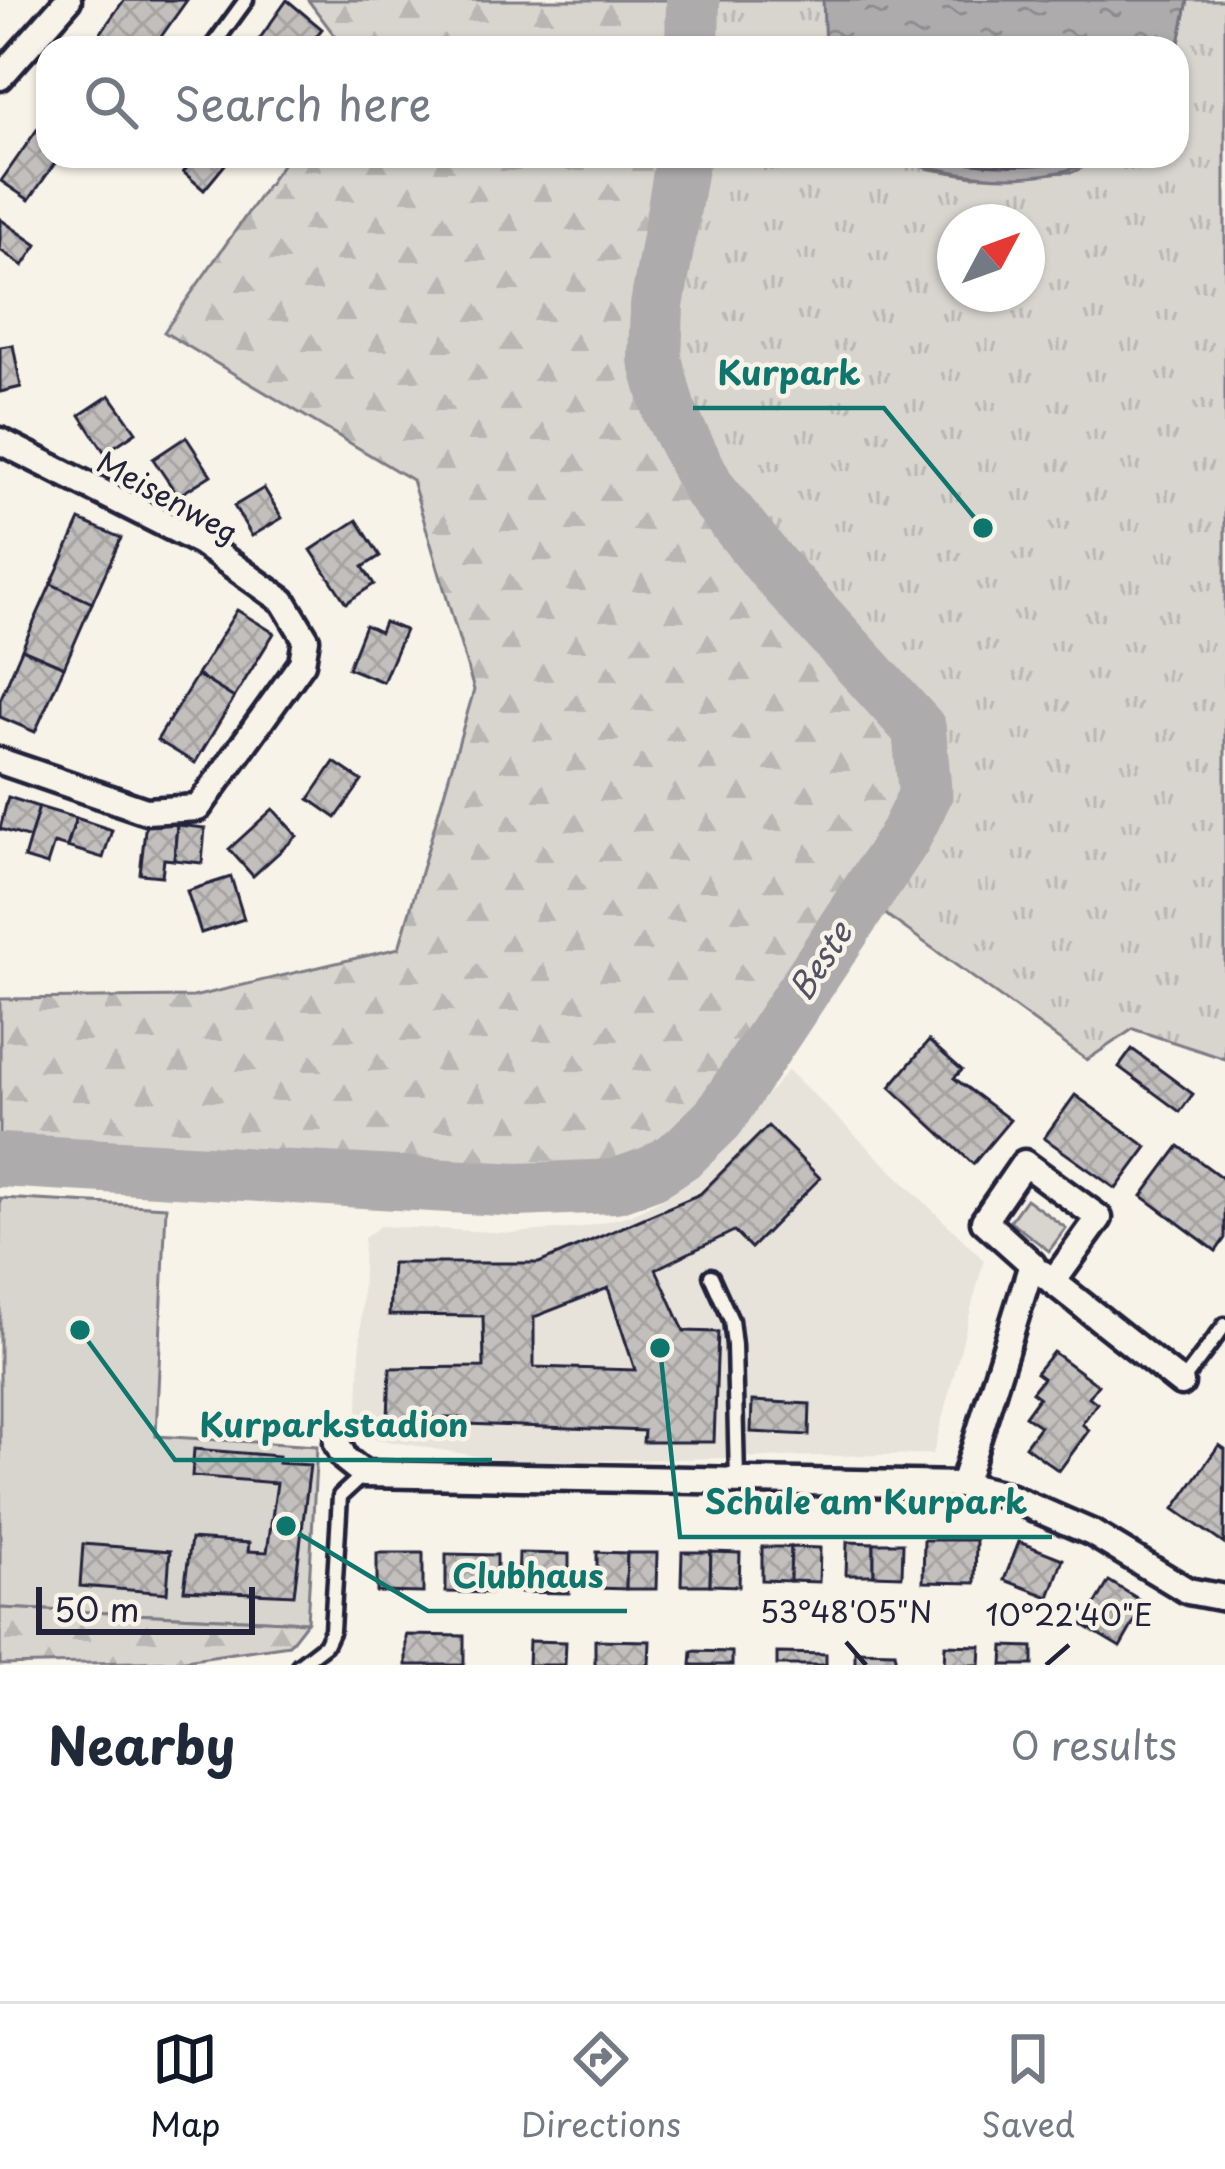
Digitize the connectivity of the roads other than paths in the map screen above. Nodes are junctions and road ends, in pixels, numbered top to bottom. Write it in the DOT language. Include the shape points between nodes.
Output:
graph roads {
  1 [pos="68,0"];
  2 [pos="246,0"];
  3 [pos="36,36"];
  4 [pos="36,36"];
  5 [pos="220,36"];
  6 [pos="0,77"];
  7 [pos="0,441"];
  8 [pos="0,761"];
  9 [pos="1032,1264"];
  10 [pos="711,1276"];
  11 [pos="1053,1282"];
  12 [pos="1225,1325"];
  13 [pos="1181,1383"];
  14 [pos="337,1443"];
  15 [pos="364,1474"];
  16 [pos="737,1480"];
  17 [pos="963,1485"];
  18 [pos="1225,1598"];
  19 [pos="299,1665"];
  1 -- 3 [label="street"];
  2 -- 5 [label="lane"];
  4 -- 6 [label="street"];
  7 -- 8 [label="street, Meisenweg" via="200,542 283,601 306,639 302,663 198,808 146,812"];
  9 -- 11 [label="street"];
  9 -- 11 [label="street" via="984,1221 1024,1163 1100,1218"];
  9 -- 17 [label="street"];
  10 -- 16 [label="lane" via="731,1320"];
  11 -- 13 [label="street"];
  12 -- 13 [label="lane"];
  14 -- 15 [label="street"];
  15 -- 16 [label="street"];
  15 -- 19 [label="lane" via="340,1496 332,1630"];
  16 -- 17 [label="street"];
  17 -- 18 [label="street" via="1092,1533 1188,1592"];
}
